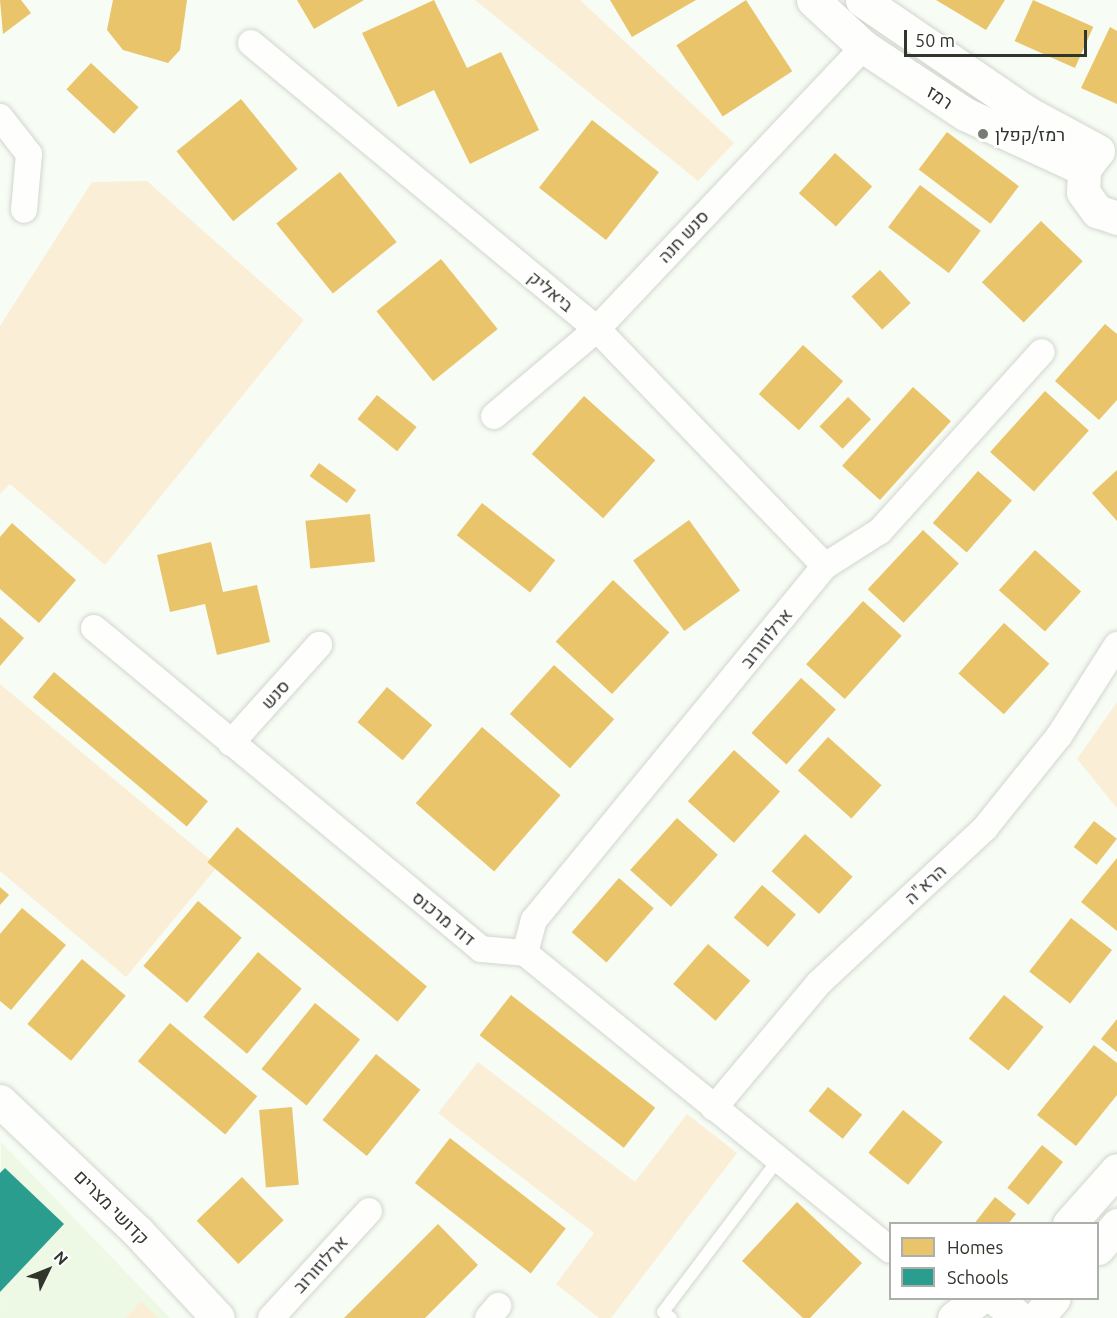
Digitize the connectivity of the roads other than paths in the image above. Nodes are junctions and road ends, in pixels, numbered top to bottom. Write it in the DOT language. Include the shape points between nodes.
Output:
graph roads {
  1 [pos="813,0"];
  2 [pos="862,0"];
  3 [pos="251,43"];
  4 [pos="864,47"];
  5 [pos="0,117"];
  6 [pos="1100,155"];
  7 [pos="24,210"];
  8 [pos="1117,218"];
  9 [pos="597,329"];
  10 [pos="1042,352"];
  11 [pos="494,416"];
  12 [pos="825,566"];
  13 [pos="94,628"];
  14 [pos="319,645"];
  15 [pos="1117,645"];
  16 [pos="231,743"];
  17 [pos="525,953"];
  18 [pos="0,1101"];
  19 [pos="714,1108"];
  20 [pos="778,1160"];
  21 [pos="1117,1170"];
  22 [pos="369,1211"];
  23 [pos="1071,1222"];
  24 [pos="1117,1225"];
  25 [pos="1099,1247"];
  26 [pos="889,1248"];
  27 [pos="996,1300"];
  28 [pos="1053,1300"];
  29 [pos="218,1318"];
  30 [pos="271,1318"];
  31 [pos="671,1318"];
  32 [pos="1019,1318"];
  33 [pos="1037,1318"];
  1 -- 4 [label="street, רמז"];
  2 -- 6 [label="street, רמז" via="1026,112"];
  3 -- 9 [label="street, ביאליק"];
  4 -- 6 [label="street, רמז" via="965,114"];
  4 -- 9 [label="street, סנש חנה"];
  5 -- 7 [label="street" via="29,154"];
  6 -- 8 [label="street" via="1089,203"];
  9 -- 11 [label="street, סנש חנה"];
  9 -- 12 [label="street, ביאליק"];
  10 -- 12 [label="street, ארלוזורוב" via="880,531"];
  12 -- 17 [label="street, ארלוזורוב" via="534,920"];
  13 -- 16 [label="street, דוד מרכוס"];
  14 -- 16 [label="street, סנש"];
  15 -- 19 [label="street, הרא\"ה" via="1059,736 985,828 819,983"];
  16 -- 17 [label="street, דוד מרכוס" via="481,949"];
  17 -- 19 [label="street"];
  18 -- 29 [label="street, קדושי מצרים" via="138,1232"];
  19 -- 20 [label="street"];
  20 -- 26 [label="street"];
  20 -- 31 [label="lane" via="663,1312"];
  21 -- 23 [label="street"];
  22 -- 30 [label="street, ארלוזורוב"];
  24 -- 25 [label="street"];
  27 -- 32 [label="street"];
  28 -- 33 [label="street"];
}
